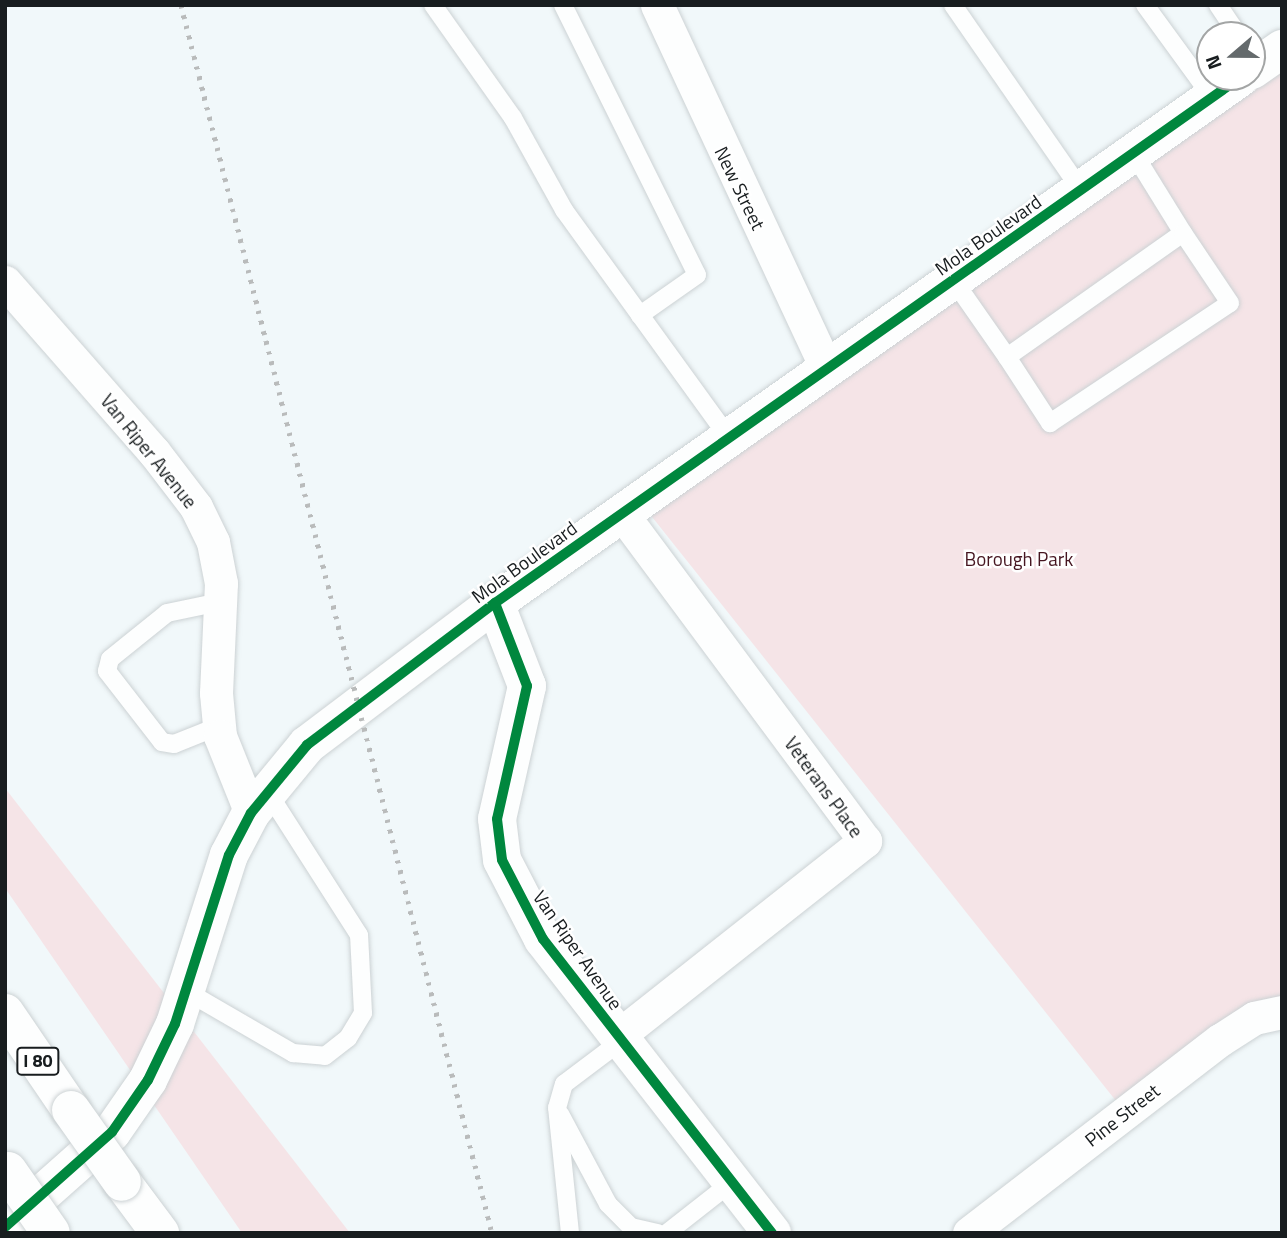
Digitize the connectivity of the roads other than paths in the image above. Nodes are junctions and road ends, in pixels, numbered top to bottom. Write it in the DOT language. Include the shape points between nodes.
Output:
graph roads {
  1 [pos="433,5"];
  2 [pos="563,5"];
  3 [pos="657,5"];
  4 [pos="953,5"];
  5 [pos="1145,5"];
  6 [pos="1218,5"];
  7 [pos="1226,21"];
  8 [pos="1196,34"];
  9 [pos="1214,91"];
  10 [pos="1134,154"];
  11 [pos="1081,190"];
  12 [pos="1183,233"];
  13 [pos="954,281"];
  14 [pos="5,282"];
  15 [pos="640,315"];
  16 [pos="1007,357"];
  17 [pos="827,369"];
  18 [pos="729,438"];
  19 [pos="622,514"];
  20 [pos="220,602"];
  21 [pos="495,603"];
  22 [pos="219,726"];
  23 [pos="259,802"];
  24 [pos="186,991"];
  25 [pos="1282,1012"];
  26 [pos="5,1013"];
  27 [pos="619,1039"];
  28 [pos="557,1108"];
  29 [pos="7,1169"];
  30 [pos="732,1182"];
  31 [pos="5,1227"];
  32 [pos="51,1233"];
  33 [pos="160,1233"];
  34 [pos="570,1233"];
  35 [pos="658,1233"];
  36 [pos="667,1233"];
  37 [pos="772,1233"];
  38 [pos="969,1233"];
  1 -- 15 [label="lane"];
  2 -- 15 [label="lane" via="697,275"];
  3 -- 17 [label="street, New Street"];
  4 -- 11 [label="lane"];
  5 -- 8 [label="lane"];
  6 -- 7 [label="lane"];
  9 -- 10 [label="main road, Mola Boulevard"];
  10 -- 11 [label="main road, Mola Boulevard"];
  10 -- 12 [label="lane"];
  11 -- 13 [label="main road, Mola Boulevard"];
  12 -- 16 [label="lane"];
  12 -- 16 [label="lane" via="1230,303 1050,423"];
  13 -- 16 [label="lane"];
  13 -- 17 [label="main road, Mola Boulevard"];
  14 -- 20 [label="street, Van Riper Avenue" via="196,507 213,542"];
  15 -- 18 [label="lane"];
  17 -- 18 [label="main road, Mola Boulevard"];
  18 -- 19 [label="main road, Mola Boulevard"];
  19 -- 21 [label="main road, Mola Boulevard"];
  19 -- 27 [label="street, Veterans Place" via="865,841"];
  20 -- 22 [label="street, Van Riper Avenue"];
  20 -- 22 [label="lane" via="167,613 110,659 107,671 162,742 174,744"];
  21 -- 23 [label="main road, Mola Boulevard" via="307,745"];
  21 -- 27 [label="main road, Van Riper Avenue" via="527,686 498,819 502,860 543,939"];
  22 -- 23 [label="street, Van Riper Avenue"];
  23 -- 24 [label="main road, Mola Boulevard" via="211,903"];
  23 -- 24 [label="lane" via="359,935 363,1013 348,1038 325,1056 293,1053"];
  24 -- 31 [label="main road, Mola Boulevard" via="148,1080 112,1132"];
  25 -- 38 [label="street, Pine Street" via="1254,1018 1220,1040"];
  26 -- 33 [label="main road, I 80, bridge"];
  27 -- 28 [label="lane" via="564,1084"];
  27 -- 30 [label="main road, Van Riper Avenue"];
  28 -- 34 [label="lane"];
  28 -- 35 [label="lane" via="608,1203 631,1227"];
  29 -- 32 [label="main road, bridge"];
  30 -- 36 [label="lane"];
  30 -- 37 [label="main road, Van Riper Avenue"];
}
